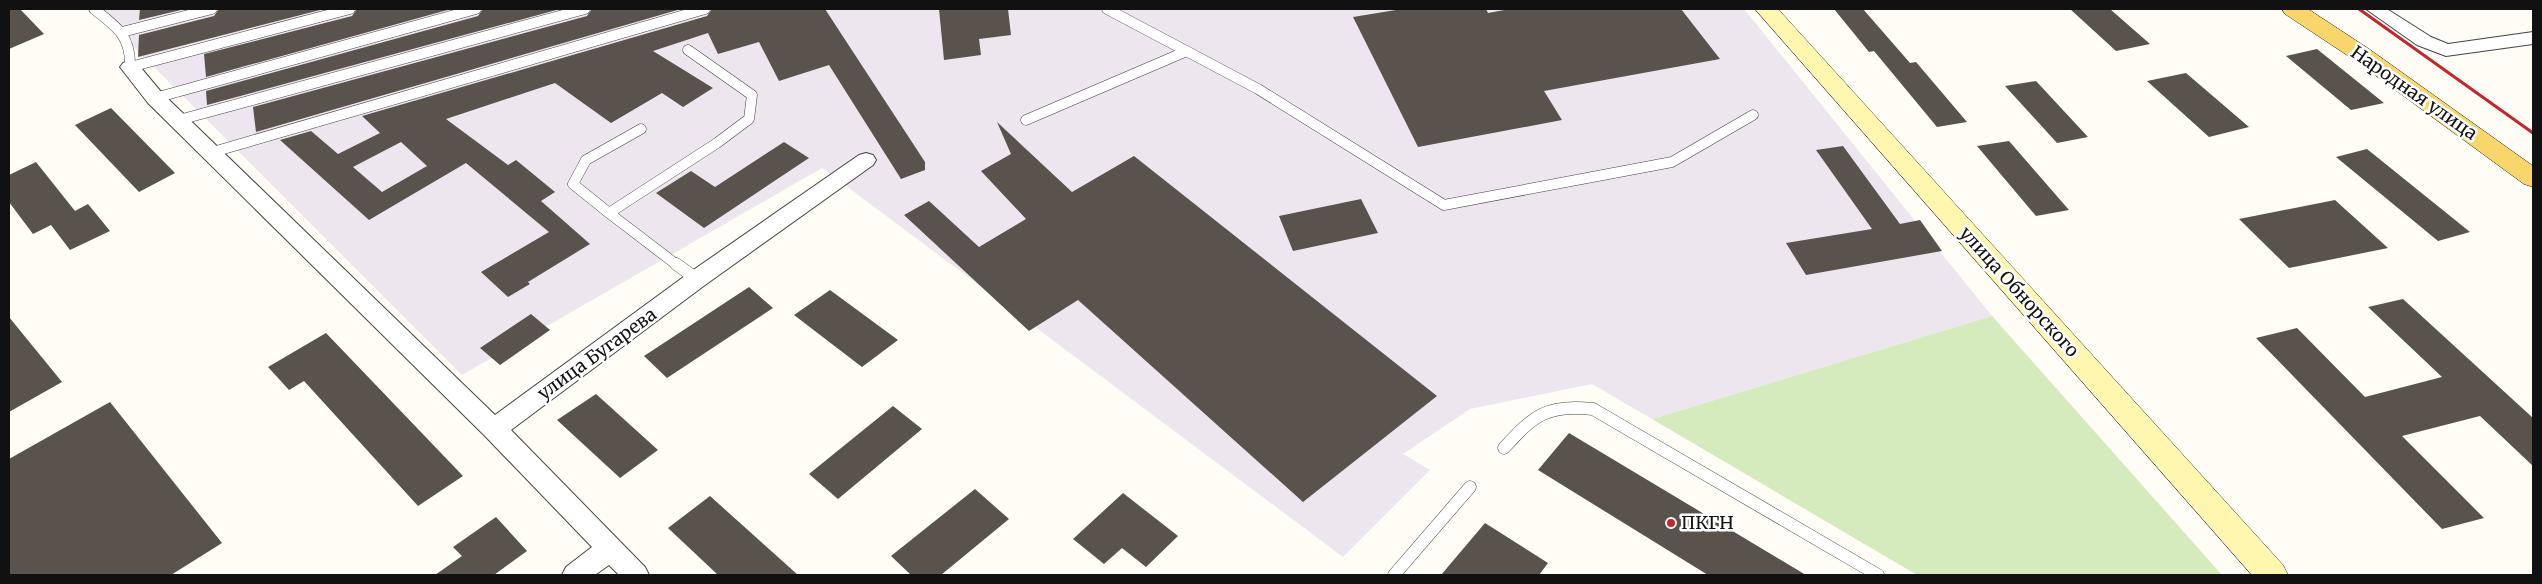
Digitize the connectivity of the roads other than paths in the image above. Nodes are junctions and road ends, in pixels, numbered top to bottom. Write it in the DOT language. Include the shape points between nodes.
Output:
graph roads {
  1 [pos="94,9"];
  2 [pos="212,9"];
  3 [pos="350,9"];
  4 [pos="476,9"];
  5 [pos="585,9"];
  6 [pos="705,9"];
  7 [pos="1107,9"];
  8 [pos="1766,9"];
  9 [pos="2293,9"];
  10 [pos="2375,9"];
  11 [pos="122,32"];
  12 [pos="2533,38"];
  13 [pos="688,50"];
  14 [pos="1186,51"];
  15 [pos="130,67"];
  16 [pos="155,98"];
  17 [pos="1753,114"];
  18 [pos="179,120"];
  19 [pos="1026,120"];
  20 [pos="641,129"];
  21 [pos="213,152"];
  22 [pos="866,160"];
  23 [pos="2533,178"];
  24 [pos="609,213"];
  25 [pos="697,279"];
  26 [pos="494,429"];
  27 [pos="1504,448"];
  28 [pos="1470,487"];
  29 [pos="610,548"];
  30 [pos="575,575"];
  31 [pos="636,575"];
  32 [pos="1394,575"];
  33 [pos="1878,575"];
  34 [pos="2272,575"];
  1 -- 11 [label="lane"];
  2 -- 11 [label="lane"];
  3 -- 15 [label="lane"];
  4 -- 16 [label="lane"];
  5 -- 18 [label="lane"];
  6 -- 21 [label="lane"];
  7 -- 14 [label="lane"];
  8 -- 34 [label="main road, улица Обнорского"];
  9 -- 23 [label="main road, Народная улица"];
  10 -- 12 [label="street" via="2424,42 2446,50"];
  11 -- 15 [label="lane" via="132,54"];
  13 -- 24 [label="lane" via="752,95 749,119"];
  14 -- 17 [label="lane" via="1258,89 1444,205 1672,162"];
  14 -- 19 [label="lane"];
  15 -- 16 [label="street"];
  16 -- 18 [label="street"];
  18 -- 21 [label="street"];
  20 -- 24 [label="lane" via="586,160 573,184"];
  21 -- 26 [label="street"];
  22 -- 25 [label="street, улица Бугарева"];
  24 -- 25 [label="lane"];
  25 -- 26 [label="street, улица Бугарева"];
  26 -- 29 [label="street"];
  27 -- 33 [label="lane" via="1530,418 1552,408 1573,406 1593,409"];
  28 -- 32 [label="lane"];
  29 -- 30 [label="street"];
  29 -- 31 [label="street"];
}
